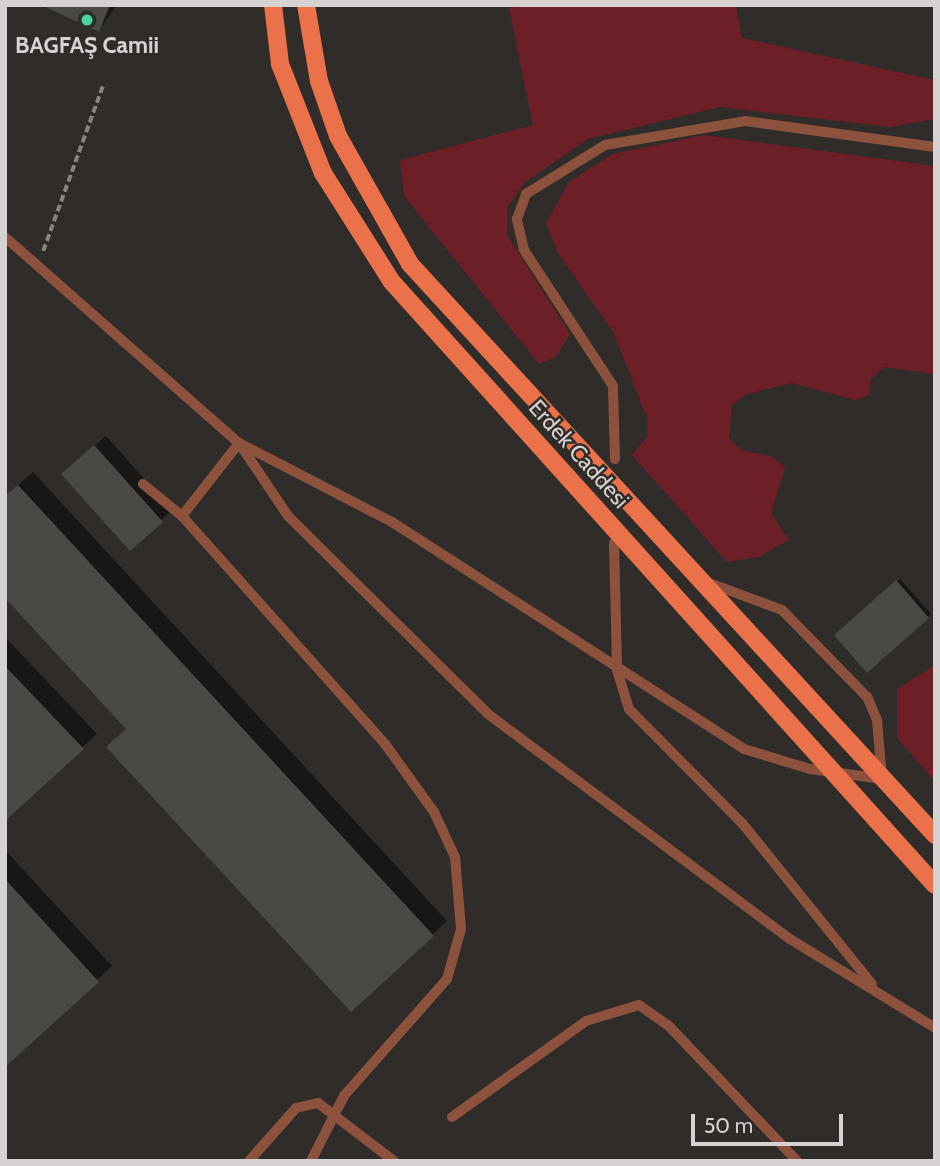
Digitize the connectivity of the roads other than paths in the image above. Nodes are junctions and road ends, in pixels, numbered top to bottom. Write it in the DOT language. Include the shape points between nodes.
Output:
graph roads {
  1 [pos="273,5"];
  2 [pos="306,5"];
  3 [pos="935,147"];
  4 [pos="5,237"];
  5 [pos="239,443"];
  6 [pos="615,459"];
  7 [pos="143,484"];
  8 [pos="182,516"];
  9 [pos="614,543"];
  10 [pos="704,581"];
  11 [pos="617,670"];
  12 [pos="833,772"];
  13 [pos="882,779"];
  14 [pos="935,835"];
  15 [pos="935,885"];
  16 [pos="877,990"];
  17 [pos="935,1028"];
  18 [pos="337,1113"];
  19 [pos="452,1116"];
  20 [pos="249,1161"];
  21 [pos="312,1161"];
  22 [pos="394,1161"];
  23 [pos="797,1161"];
  1 -- 12 [label="main road, Erdek Caddesi" via="280,64 323,173 392,282"];
  2 -- 10 [label="main road, Erdek Caddesi" via="319,80 338,136 410,264"];
  3 -- 6 [label="lane" via="746,121 605,145 526,194 517,219 524,250 613,386"];
  4 -- 5 [label="lane" via="36,269"];
  5 -- 8 [label="lane"];
  5 -- 11 [label="lane" via="392,522"];
  5 -- 16 [label="lane" via="288,516 488,714 790,939"];
  7 -- 8 [label="lane"];
  8 -- 18 [label="lane" via="385,744 433,812 455,857 461,929 447,979 344,1096"];
  9 -- 11 [label="lane"];
  10 -- 13 [label="main road, Erdek Caddesi"];
  10 -- 13 [label="lane" via="782,610 867,697 877,720"];
  11 -- 12 [label="lane" via="744,749"];
  11 -- 16 [label="lane" via="629,709 652,739 742,823"];
  12 -- 13 [label="lane"];
  12 -- 15 [label="main road, Erdek Caddesi"];
  13 -- 14 [label="main road, Erdek Caddesi"];
  16 -- 17 [label="lane"];
  18 -- 20 [label="lane" via="318,1103 296,1108"];
  18 -- 21 [label="lane"];
  18 -- 22 [label="lane"];
  19 -- 23 [label="lane" via="586,1021 639,1005 668,1025"];
}
